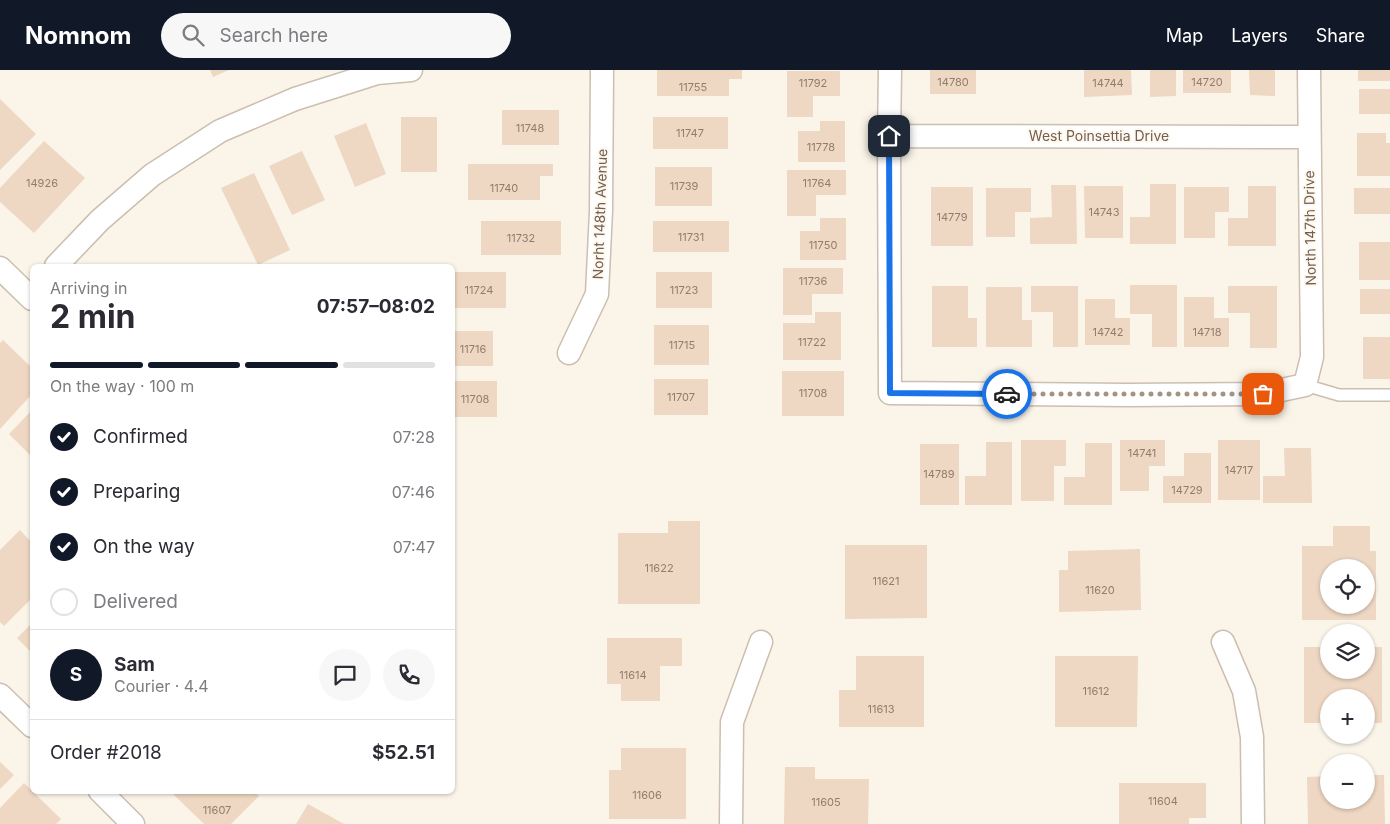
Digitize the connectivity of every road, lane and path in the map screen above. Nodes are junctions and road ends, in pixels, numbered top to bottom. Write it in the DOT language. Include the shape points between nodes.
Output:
graph roads {
  1 [pos="411,70"];
  2 [pos="602,70"];
  3 [pos="890,70"];
  4 [pos="1309,70"];
  5 [pos="889,136"];
  6 [pos="1310,137"];
  7 [pos="58,264"];
  8 [pos="0,268"];
  9 [pos="30,294"];
  10 [pos="569,353"];
  11 [pos="1305,385"];
  12 [pos="1390,395"];
  13 [pos="761,642"];
  14 [pos="1223,642"];
  15 [pos="0,695"];
  16 [pos="30,724"];
  17 [pos="103,794"];
  18 [pos="133,824"];
  19 [pos="731,824"];
  20 [pos="1253,824"];
  1 -- 7 [label="street" via="377,73 295,98 220,131 152,175 100,220"];
  2 -- 10 [label="street, Norht 148th Avenue" via="597,294"];
  3 -- 5 [label="street"];
  4 -- 6 [label="street, North 147th Drive"];
  5 -- 6 [label="street, West Poinsettia Drive"];
  5 -- 11 [label="street" via="890,393 1263,394"];
  6 -- 11 [label="street, North 147th Drive" via="1312,357"];
  8 -- 9 [label="street"];
  11 -- 12 [label="lane" via="1339,395"];
  13 -- 19 [label="street" via="732,722"];
  14 -- 20 [label="street" via="1244,691 1251,728"];
  15 -- 16 [label="street"];
  17 -- 18 [label="street"];
}
